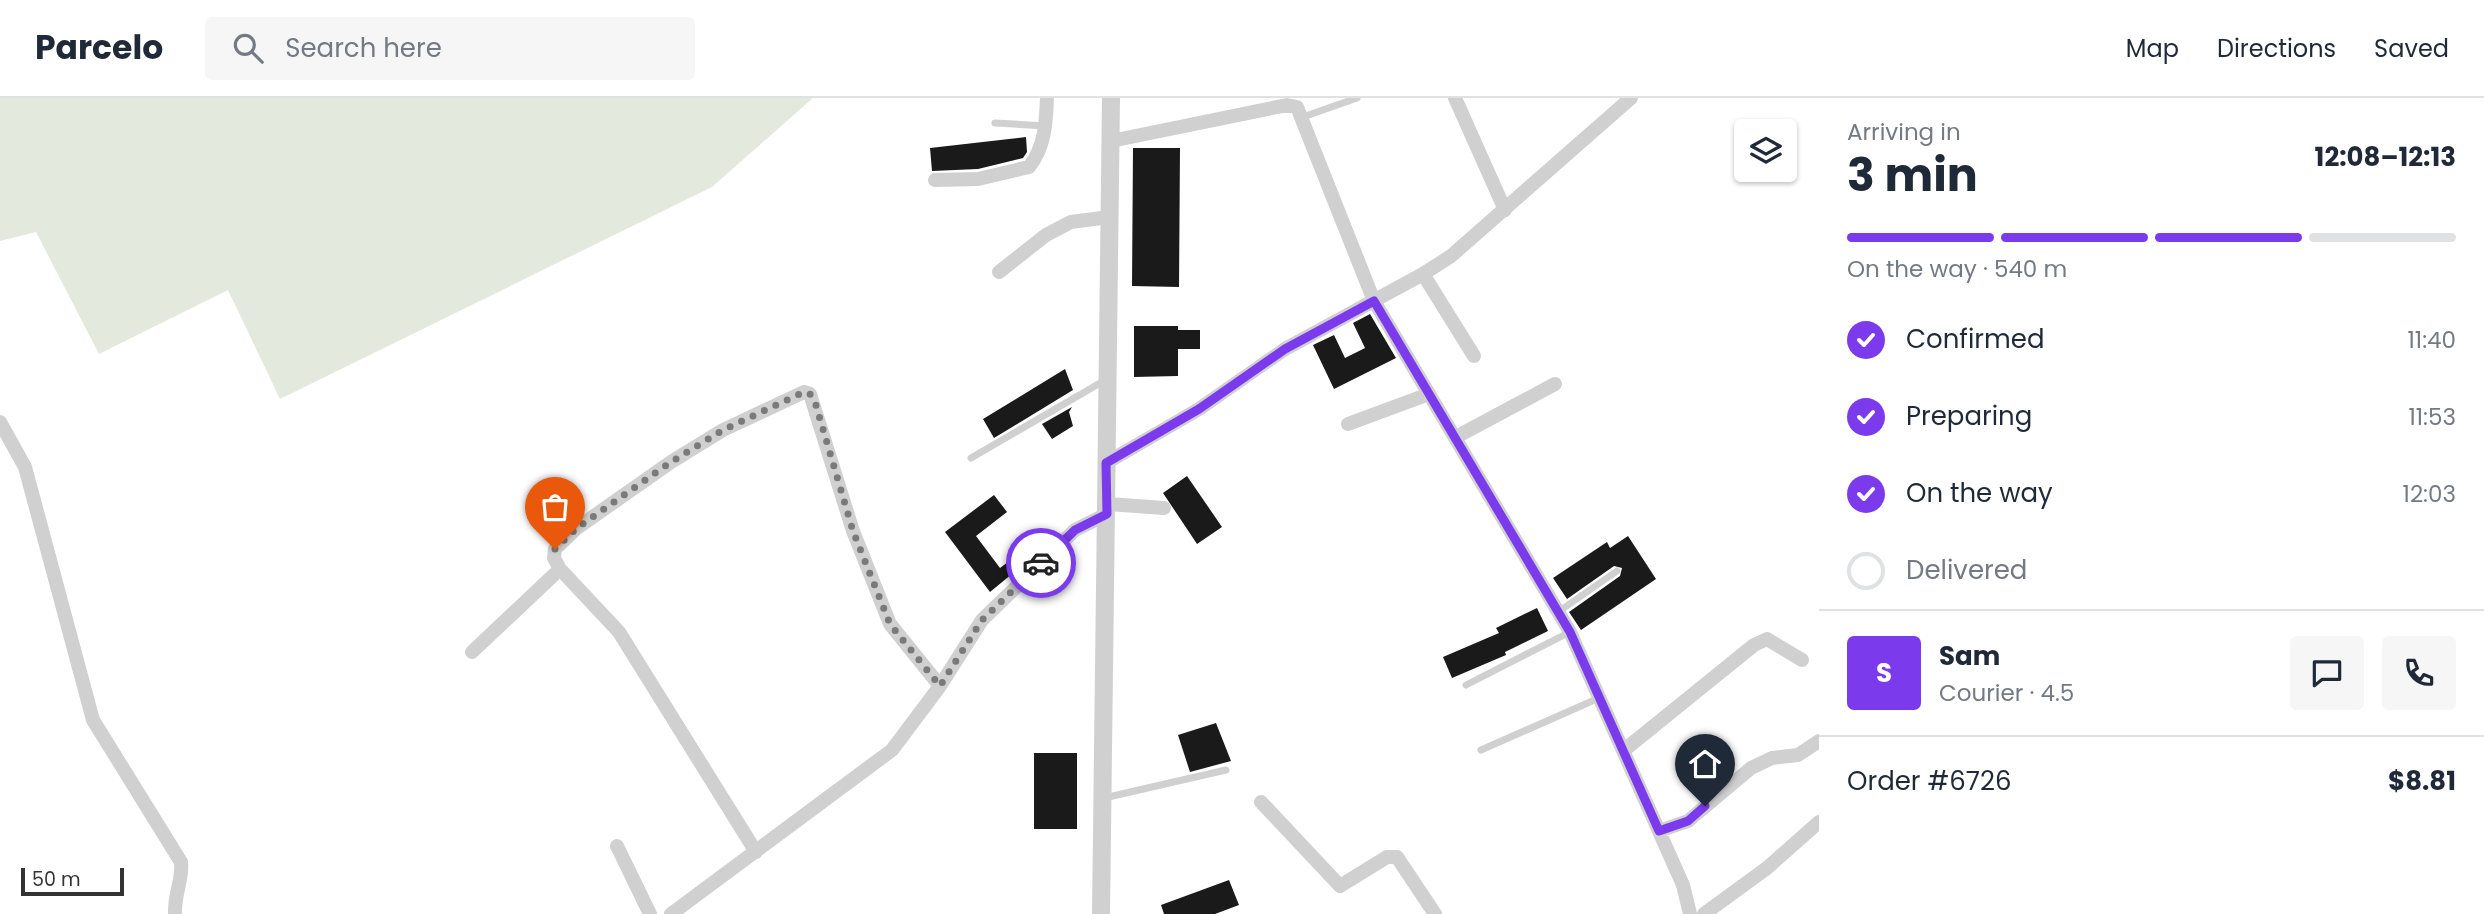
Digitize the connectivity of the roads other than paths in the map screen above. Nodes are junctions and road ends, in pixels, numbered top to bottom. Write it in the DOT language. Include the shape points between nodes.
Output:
graph roads {
  1 [pos="1047,98"];
  2 [pos="1111,98"];
  3 [pos="1357,98"];
  4 [pos="1455,98"];
  5 [pos="1631,98"];
  6 [pos="1303,117"];
  7 [pos="995,122"];
  8 [pos="1046,125"];
  9 [pos="1111,141"];
  10 [pos="935,180"];
  11 [pos="1505,209"];
  12 [pos="1109,217"];
  13 [pos="999,272"];
  14 [pos="1423,274"];
  15 [pos="1374,301"];
  16 [pos="1474,356"];
  17 [pos="1107,379"];
  18 [pos="1555,384"];
  19 [pos="1429,394"];
  20 [pos="0,422"];
  21 [pos="1348,425"];
  22 [pos="1456,437"];
  23 [pos="971,458"];
  24 [pos="1106,463"];
  25 [pos="1164,508"];
  26 [pos="1107,509"];
  27 [pos="560,569"];
  28 [pos="1617,571"];
  29 [pos="1558,612"];
  30 [pos="1570,632"];
  31 [pos="472,652"];
  32 [pos="1802,660"];
  33 [pos="1466,685"];
  34 [pos="940,686"];
  35 [pos="1600,698"];
  36 [pos="1819,741"];
  37 [pos="1481,750"];
  38 [pos="1623,751"];
  39 [pos="1226,770"];
  40 [pos="1102,799"];
  41 [pos="1261,802"];
  42 [pos="1819,822"];
  43 [pos="1659,831"];
  44 [pos="617,846"];
  45 [pos="756,852"];
  46 [pos="175,914"];
  47 [pos="650,914"];
  48 [pos="671,914"];
  49 [pos="1101,914"];
  50 [pos="1435,914"];
  51 [pos="1690,914"];
  52 [pos="1704,914"];
  1 -- 8 [label="street"];
  2 -- 9 [label="street"];
  3 -- 6 [label="lane"];
  4 -- 11 [label="street"];
  5 -- 11 [label="street"];
  6 -- 9 [label="street" via="1297,107 1287,105"];
  6 -- 15 [label="street"];
  7 -- 8 [label="lane"];
  8 -- 10 [label="street" via="1029,167 978,179"];
  9 -- 12 [label="street"];
  11 -- 14 [label="street"];
  12 -- 13 [label="street" via="1072,222 1046,235"];
  12 -- 17 [label="street"];
  14 -- 15 [label="street"];
  14 -- 16 [label="street"];
  15 -- 19 [label="street"];
  15 -- 24 [label="street" via="1285,349 1199,409"];
  17 -- 23 [label="lane"];
  17 -- 24 [label="street"];
  18 -- 22 [label="street"];
  19 -- 21 [label="street"];
  19 -- 22 [label="street"];
  20 -- 46 [label="street" via="25,467 93,720 181,862"];
  22 -- 29 [label="street"];
  24 -- 26 [label="street"];
  25 -- 26 [label="street"];
  26 -- 34 [label="street" via="1075,530 982,620"];
  26 -- 40 [label="street"];
  27 -- 31 [label="street"];
  27 -- 34 [label="street" via="555,549 577,528 723,430 804,392 810,394 853,531 890,624"];
  27 -- 45 [label="street" via="619,632"];
  28 -- 29 [label="lane"];
  29 -- 30 [label="street"];
  30 -- 33 [label="lane"];
  30 -- 35 [label="street"];
  32 -- 38 [label="street" via="1767,639 1754,645"];
  34 -- 45 [label="street" via="885,757"];
  35 -- 37 [label="lane"];
  35 -- 38 [label="street"];
  36 -- 43 [label="street" via="1798,755 1772,758 1751,768 1688,821"];
  38 -- 43 [label="street"];
  39 -- 40 [label="lane"];
  40 -- 49 [label="street"];
  41 -- 50 [label="street" via="1340,886 1387,857 1397,857"];
  42 -- 52 [label="street"];
  43 -- 51 [label="street" via="1683,885"];
  44 -- 47 [label="street"];
  45 -- 48 [label="street"];
}
